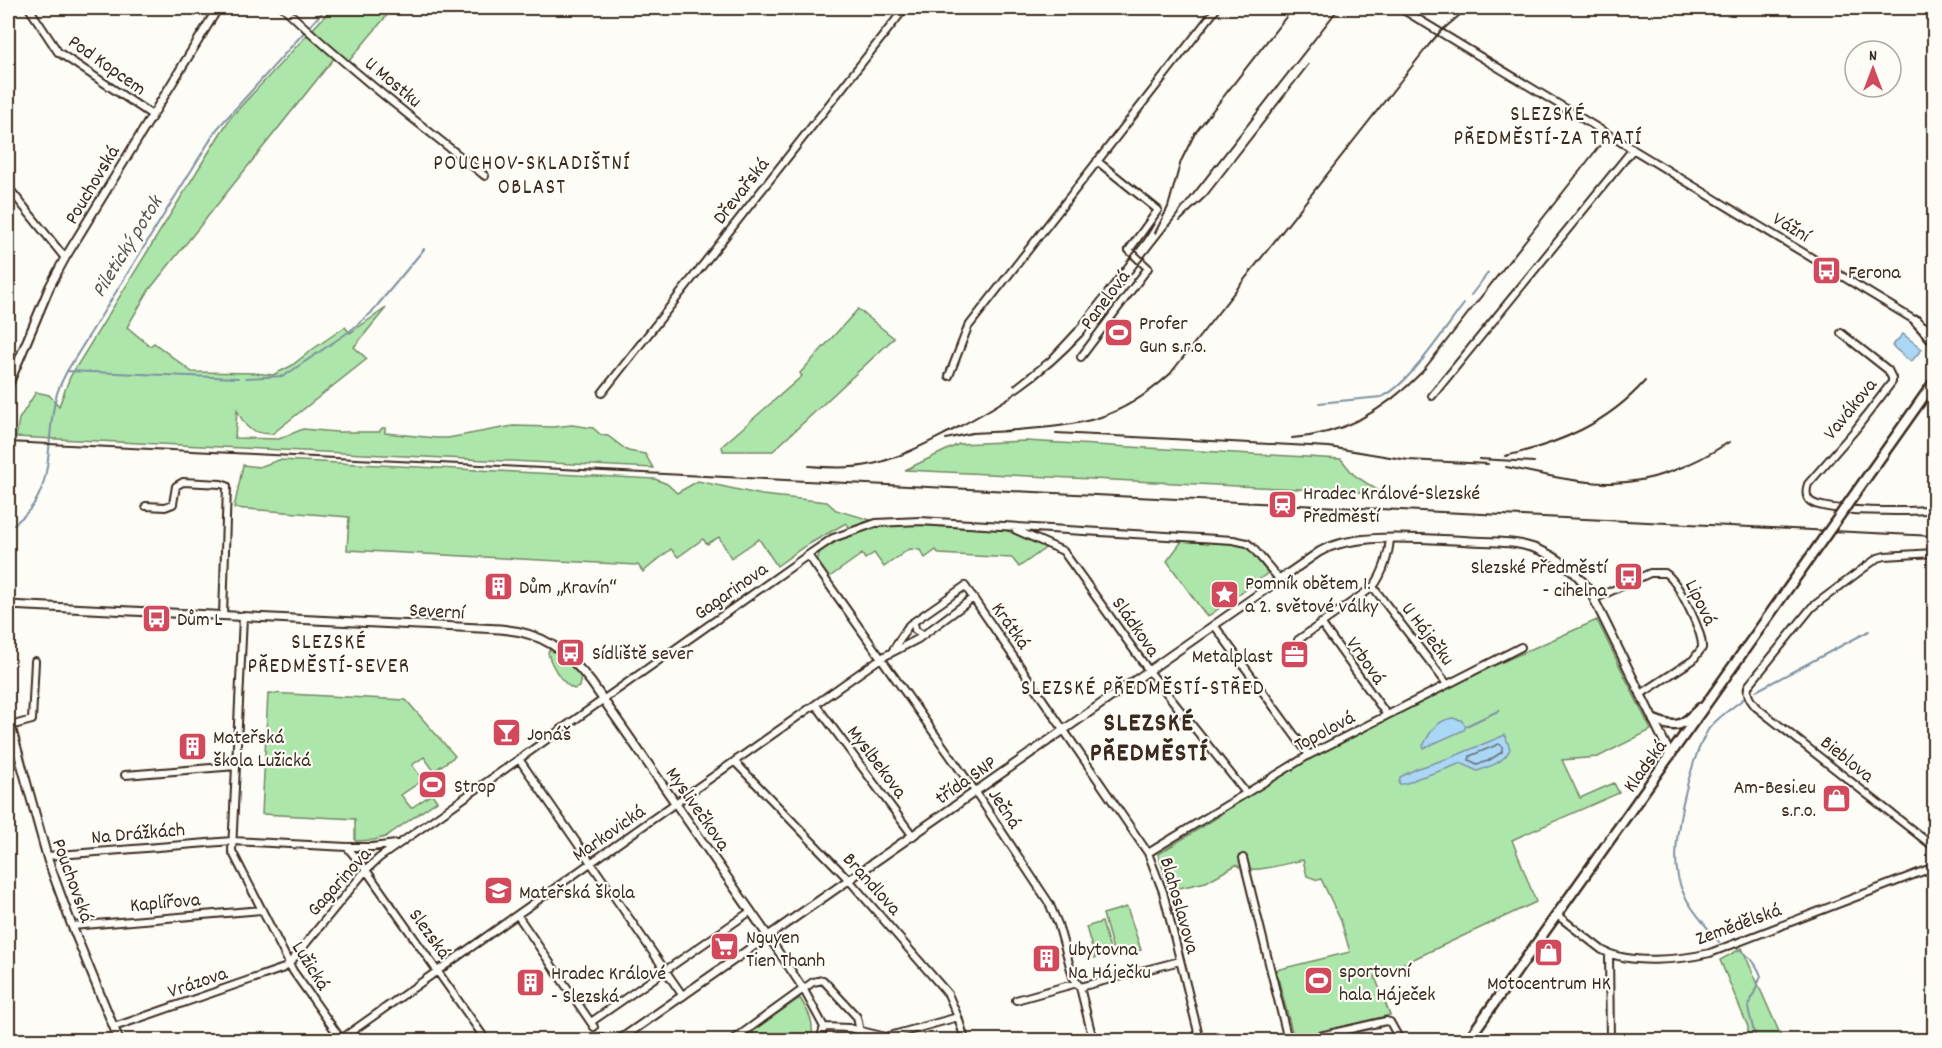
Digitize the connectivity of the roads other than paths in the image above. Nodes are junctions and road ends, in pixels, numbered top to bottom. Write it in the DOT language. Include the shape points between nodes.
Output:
graph roads {
  1 [pos="29,8"];
  2 [pos="218,8"];
  3 [pos="284,8"];
  4 [pos="905,8"];
  5 [pos="1217,8"];
  6 [pos="1400,8"];
  7 [pos="153,115"];
  8 [pos="1633,149"];
  9 [pos="1097,161"];
  10 [pos="485,176"];
  11 [pos="8,187"];
  12 [pos="65,258"];
  13 [pos="1916,321"];
  14 [pos="1935,332"];
  15 [pos="1841,333"];
  16 [pos="1935,341"];
  17 [pos="1081,357"];
  18 [pos="950,376"];
  19 [pos="1935,377"];
  20 [pos="8,386"];
  21 [pos="1932,386"];
  22 [pos="602,393"];
  23 [pos="1432,396"];
  24 [pos="146,506"];
  25 [pos="1935,509"];
  26 [pos="1010,527"];
  27 [pos="1390,538"];
  28 [pos="1935,553"];
  29 [pos="808,555"];
  30 [pos="1280,580"];
  31 [pos="1373,587"];
  32 [pos="974,598"];
  33 [pos="1594,599"];
  34 [pos="8,605"];
  35 [pos="223,616"];
  36 [pos="243,617"];
  37 [pos="914,622"];
  38 [pos="1322,624"];
  39 [pos="1214,625"];
  40 [pos="923,635"];
  41 [pos="1298,640"];
  42 [pos="1521,647"];
  43 [pos="893,651"];
  44 [pos="881,658"];
  45 [pos="35,661"];
  46 [pos="1149,671"];
  47 [pos="1447,684"];
  48 [pos="1716,693"];
  49 [pos="1641,694"];
  50 [pos="603,699"];
  51 [pos="816,705"];
  52 [pos="1387,715"];
  53 [pos="8,716"];
  54 [pos="1654,720"];
  55 [pos="10,726"];
  56 [pos="1064,730"];
  57 [pos="1309,755"];
  58 [pos="1671,756"];
  59 [pos="519,759"];
  60 [pos="735,762"];
  61 [pos="236,766"];
  62 [pos="125,775"];
  63 [pos="975,791"];
  64 [pos="1246,793"];
  65 [pos="675,804"];
  66 [pos="913,836"];
  67 [pos="232,841"];
  68 [pos="399,843"];
  69 [pos="347,847"];
  70 [pos="1935,847"];
  71 [pos="1149,853"];
  72 [pos="47,856"];
  73 [pos="1243,858"];
  74 [pos="591,864"];
  75 [pos="1935,867"];
  76 [pos="366,870"];
  77 [pos="849,880"];
  78 [pos="261,910"];
  79 [pos="751,911"];
  80 [pos="1557,915"];
  81 [pos="518,916"];
  82 [pos="72,926"];
  83 [pos="768,936"];
  84 [pos="1609,954"];
  85 [pos="1180,961"];
  86 [pos="289,964"];
  87 [pos="438,971"];
  88 [pos="666,971"];
  89 [pos="1079,985"];
  90 [pos="804,990"];
  91 [pos="683,996"];
  92 [pos="1016,1000"];
  93 [pos="958,1017"];
  94 [pos="114,1027"];
  95 [pos="824,1027"];
  96 [pos="860,1032"];
  97 [pos="341,1039"];
  98 [pos="1091,1040"];
  99 [pos="119,1041"];
  100 [pos="486,1041"];
  101 [pos="619,1041"];
  102 [pos="733,1041"];
  103 [pos="820,1041"];
  104 [pos="965,1041"];
  105 [pos="1200,1041"];
  106 [pos="1288,1041"];
  107 [pos="1302,1041"];
  108 [pos="1400,1041"];
  109 [pos="1468,1041"];
  110 [pos="1610,1041"];
  1 -- 7 [label="street, Pod Kopcem" via="58,52"];
  2 -- 7 [label="street, Pouchovská"];
  3 -- 10 [label="street, U Mostku"];
  4 -- 22 [label="street, Dřevařská"];
  5 -- 9 [label="street"];
  6 -- 8 [label="street, Vážní"];
  7 -- 12 [label="street, Pouchovská"];
  8 -- 13 [label="street, Vážní"];
  8 -- 23 [label="street"];
  9 -- 17 [label="street, Panelová" via="1158,210 1129,250 1148,267"];
  9 -- 18 [label="street" via="968,327"];
  11 -- 12 [label="street"];
  12 -- 20 [label="street, Pouchovská"];
  13 -- 14 [label="street, Vážní"];
  13 -- 16 [label="main road"];
  15 -- 25 [label="street, Vavákova" via="1888,370 1892,382 1808,484 1809,499 1826,507 1896,512"];
  19 -- 21 [label="main road, Kladská"];
  21 -- 48 [label="main road, Kladská, bridge"];
  24 -- 35 [label="street" via="173,504 176,486 183,482 226,486"];
  26 -- 29 [label="street, Gagarinova" via="920,521 876,523 833,538"];
  26 -- 30 [label="street, Gagarinova" via="1247,543"];
  26 -- 46 [label="street, Sládkova" via="1063,551"];
  27 -- 30 [label="street, třída SNP" via="1330,546"];
  27 -- 31 [label="street" via="1379,579"];
  27 -- 33 [label="street" via="1533,547 1565,564"];
  28 -- 70 [label="street, Bieblova" via="1881,557 1868,565 1812,607 1747,690 1756,707"];
  29 -- 44 [label="street, Ječná"];
  29 -- 50 [label="street, Gagarinova"];
  30 -- 39 [label="street, třída SNP"];
  31 -- 38 [label="street"];
  31 -- 47 [label="street, U Háječku"];
  32 -- 37 [label="street, Markovická" via="965,586"];
  32 -- 40 [label="street, Markovická"];
  32 -- 56 [label="street, Krátká"];
  33 -- 49 [label="street"];
  33 -- 49 [label="street, Lipová" via="1650,573 1665,573 1675,583 1700,634 1702,648 1693,660"];
  34 -- 35 [label="street, Severní"];
  35 -- 36 [label="street, Severní"];
  36 -- 50 [label="street, Severní" via="520,632 546,640 564,652"];
  36 -- 61 [label="street"];
  37 -- 40 [label="street" via="915,630"];
  37 -- 43 [label="street, Markovická"];
  38 -- 41 [label="street"];
  38 -- 52 [label="street, Vrbová"];
  39 -- 46 [label="street, třída SNP"];
  39 -- 57 [label="street"];
  40 -- 43 [label="street, Markovická"];
  42 -- 47 [label="street, Topolová"];
  43 -- 44 [label="street, Markovická"];
  44 -- 51 [label="street, Markovická"];
  44 -- 63 [label="street, Ječná"];
  45 -- 55 [label="street" via="32,720"];
  46 -- 56 [label="street, třída SNP"];
  46 -- 64 [label="street, Sládkova"];
  47 -- 52 [label="street, Topolová"];
  48 -- 54 [label="main road" via="1683,724 1670,726"];
  48 -- 58 [label="main road, Kladská"];
  49 -- 54 [label="street"];
  50 -- 59 [label="street, Gagarinova"];
  50 -- 65 [label="street, Myslivečkova"];
  51 -- 60 [label="street, Markovická"];
  51 -- 66 [label="street, Myslbekova"];
  52 -- 57 [label="street, Topolová"];
  53 -- 55 [label="street, Pouchovská"];
  54 -- 58 [label="street"];
  55 -- 72 [label="street, Pouchovská"];
  56 -- 63 [label="street, třída SNP"];
  56 -- 71 [label="street, Blahoslavova"];
  57 -- 64 [label="street, Topolová"];
  58 -- 80 [label="main road, Kladská"];
  59 -- 68 [label="street, Gagarinova"];
  59 -- 74 [label="street"];
  60 -- 65 [label="street, Markovická"];
  60 -- 77 [label="street, Brandlova"];
  61 -- 62 [label="street"];
  61 -- 67 [label="street"];
  63 -- 66 [label="street, třída SNP"];
  63 -- 89 [label="street, Ječná" via="1052,909"];
  64 -- 71 [label="street, Topolová"];
  65 -- 74 [label="street, Markovická"];
  65 -- 79 [label="street, Myslivečkova"];
  66 -- 77 [label="street, třída SNP"];
  67 -- 69 [label="street"];
  67 -- 72 [label="street, Na Drážkách"];
  67 -- 78 [label="street, Lužická" via="232,851"];
  68 -- 69 [label="street"];
  68 -- 76 [label="street, Gagarinova"];
  69 -- 76 [label="street, Slezská"];
  71 -- 85 [label="street, Blahoslavova"];
  72 -- 82 [label="street, Pouchovská"];
  73 -- 106 [label="street"];
  74 -- 81 [label="street, Markovická"];
  74 -- 88 [label="street"];
  75 -- 84 [label="street, Zemědělská" via="1710,953 1666,960"];
  76 -- 86 [label="street, Gagarinova"];
  76 -- 87 [label="street, Slezská"];
  77 -- 83 [label="street, třída SNP"];
  77 -- 93 [label="street, Brandlova" via="948,994"];
  78 -- 82 [label="street, Kaplířova"];
  78 -- 86 [label="street, Lužická"];
  79 -- 83 [label="street, Myslivečkova"];
  79 -- 88 [label="street"];
  80 -- 84 [label="street, Zemědělská"];
  80 -- 109 [label="main road, Kladská"];
  81 -- 87 [label="street, Markovická"];
  81 -- 88 [label="street" via="593,1025"];
  82 -- 94 [label="street, Pouchovská"];
  83 -- 90 [label="street"];
  83 -- 91 [label="street, třída SNP"];
  84 -- 110 [label="street"];
  85 -- 89 [label="street"];
  85 -- 105 [label="street, Blahoslavova"];
  86 -- 94 [label="street, Vrázova"];
  86 -- 97 [label="street, Lužická"];
  87 -- 97 [label="street, Markovická"];
  87 -- 100 [label="street, Slezská"];
  88 -- 91 [label="street"];
  89 -- 92 [label="street"];
  89 -- 98 [label="street, Ječná"];
  90 -- 95 [label="street"];
  90 -- 96 [label="street" via="823,980 857,1017"];
  90 -- 102 [label="street"];
  91 -- 101 [label="street, třída SNP"];
  93 -- 96 [label="street" via="886,1037"];
  93 -- 104 [label="street, Brandlova"];
  94 -- 99 [label="street, Pouchovská"];
  95 -- 96 [label="street"];
  95 -- 103 [label="street"];
  107 -- 108 [label="street" via="1386,1021"];
}
